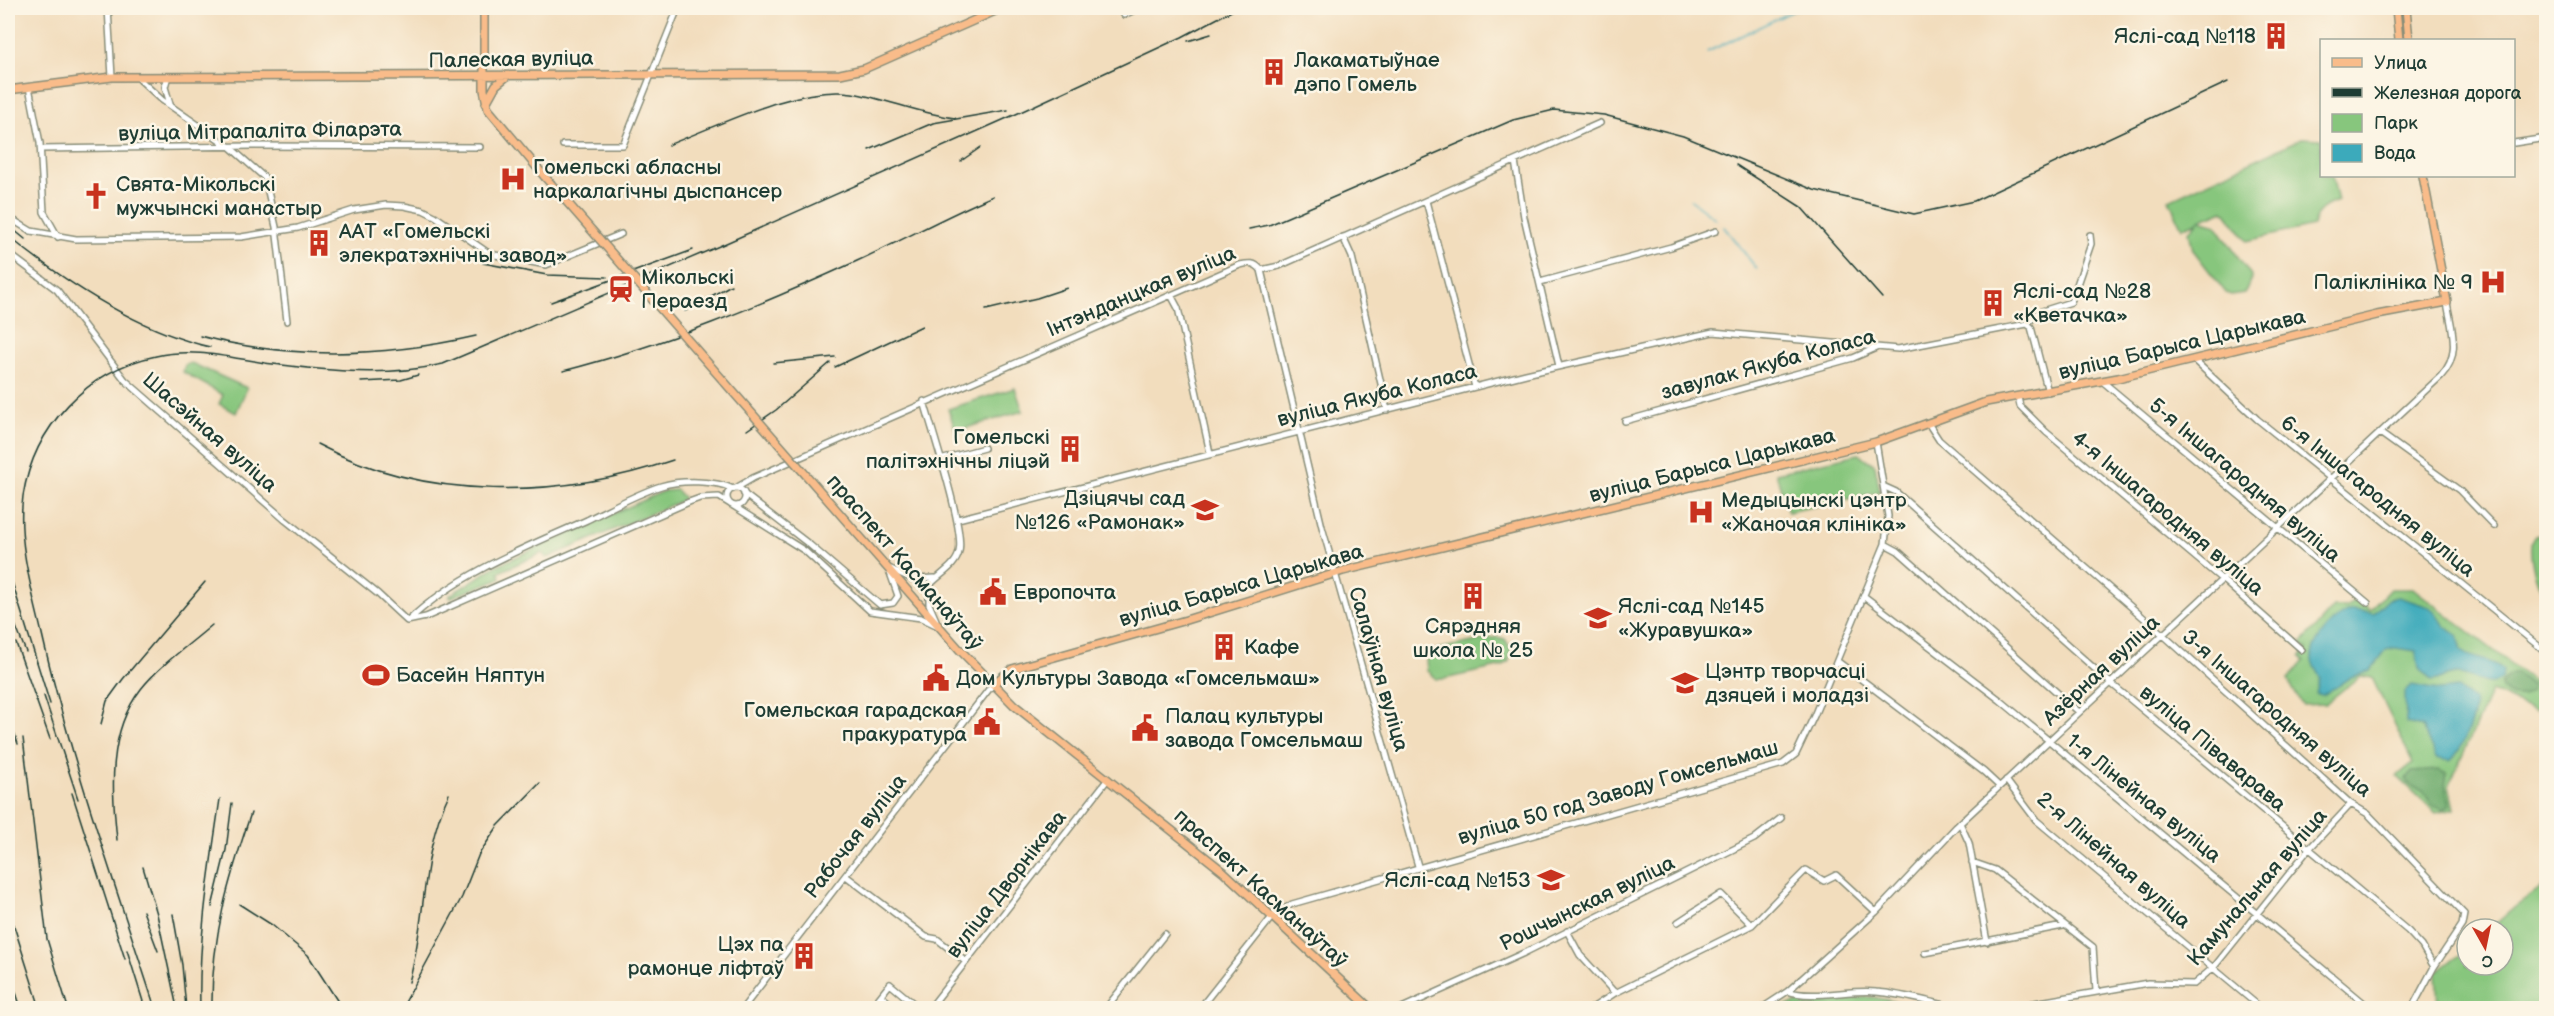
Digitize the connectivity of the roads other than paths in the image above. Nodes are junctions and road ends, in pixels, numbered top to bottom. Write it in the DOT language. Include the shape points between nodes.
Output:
graph roads {
  1 [pos="108,8"];
  2 [pos="484,8"];
  3 [pos="678,8"];
  4 [pos="1002,8"];
  5 [pos="1122,8"];
  6 [pos="1139,8"];
  7 [pos="2396,8"];
  8 [pos="2406,8"];
  9 [pos="2409,38"];
  10 [pos="2399,39"];
  11 [pos="653,74"];
  12 [pos="512,75"];
  13 [pos="168,76"];
  14 [pos="112,77"];
  15 [pos="137,77"];
  16 [pos="484,77"];
  17 [pos="29,87"];
  18 [pos="165,87"];
  19 [pos="8,90"];
  20 [pos="151,90"];
  21 [pos="486,102"];
  22 [pos="171,106"];
  23 [pos="1600,123"];
  24 [pos="2547,138"];
  25 [pos="2515,143"];
  26 [pos="563,145"];
  27 [pos="230,147"];
  28 [pos="480,147"];
  29 [pos="41,149"];
  30 [pos="1515,161"];
  31 [pos="2423,177"];
  32 [pos="1426,201"];
  33 [pos="8,217"];
  34 [pos="1716,231"];
  35 [pos="276,233"];
  36 [pos="621,234"];
  37 [pos="2090,235"];
  38 [pos="58,237"];
  39 [pos="1343,237"];
  40 [pos="8,253"];
  41 [pos="1261,270"];
  42 [pos="1540,282"];
  43 [pos="1171,295"];
  44 [pos="2446,302"];
  45 [pos="287,321"];
  46 [pos="2027,324"];
  47 [pos="1878,348"];
  48 [pos="2194,360"];
  49 [pos="1559,366"];
  50 [pos="2102,381"];
  51 [pos="1475,387"];
  52 [pos="2048,392"];
  53 [pos="2018,397"];
  54 [pos="924,402"];
  55 [pos="1387,410"];
  56 [pos="1625,421"];
  57 [pos="1928,423"];
  58 [pos="1298,433"];
  59 [pos="2380,433"];
  60 [pos="1876,442"];
  61 [pos="984,448"];
  62 [pos="1210,453"];
  63 [pos="940,460"];
  64 [pos="753,478"];
  65 [pos="2330,480"];
  66 [pos="1885,487"];
  67 [pos="735,488"];
  68 [pos="743,493"];
  69 [pos="731,505"];
  70 [pos="958,519"];
  71 [pos="2494,526"];
  72 [pos="2276,529"];
  73 [pos="1885,544"];
  74 [pos="884,564"];
  75 [pos="1335,574"];
  76 [pos="935,578"];
  77 [pos="2221,580"];
  78 [pos="1864,596"];
  79 [pos="2368,603"];
  80 [pos="407,621"];
  81 [pos="938,626"];
  82 [pos="2163,635"];
  83 [pos="2302,650"];
  84 [pos="2547,652"];
  85 [pos="1837,661"];
  86 [pos="2111,683"];
  87 [pos="993,684"];
  88 [pos="2079,712"];
  89 [pos="2049,741"];
  90 [pos="1108,779"];
  91 [pos="2006,780"];
  92 [pos="1999,786"];
  93 [pos="2351,804"];
  94 [pos="1781,818"];
  95 [pos="1960,823"];
  96 [pos="2308,850"];
  97 [pos="1972,862"];
  98 [pos="1418,866"];
  99 [pos="846,876"];
  100 [pos="1876,912"];
  101 [pos="2257,912"];
  102 [pos="1272,917"];
  103 [pos="1678,922"];
  104 [pos="1752,925"];
  105 [pos="2063,926"];
  106 [pos="1567,931"];
  107 [pos="1165,934"];
  108 [pos="1987,942"];
  109 [pos="1925,953"];
  110 [pos="966,962"];
  111 [pos="2214,967"];
  112 [pos="2434,967"];
  113 [pos="1788,991"];
  114 [pos="2096,991"];
  115 [pos="1615,993"];
  116 [pos="881,996"];
  117 [pos="744,1008"];
  118 [pos="871,1008"];
  119 [pos="896,1008"];
  120 [pos="919,1008"];
  121 [pos="930,1008"];
  122 [pos="1106,1008"];
  123 [pos="1200,1008"];
  124 [pos="1370,1008"];
  125 [pos="1402,1008"];
  126 [pos="1592,1008"];
  127 [pos="1762,1008"];
  128 [pos="1959,1008"];
  129 [pos="2006,1008"];
  130 [pos="2261,1008"];
  131 [pos="2370,1008"];
  132 [pos="2412,1008"];
  1 -- 14 [label="street"];
  2 -- 16 [label="main road, праспект Касманаўтаў"];
  3 -- 11 [label="street"];
  4 -- 11 [label="main road, Палеская вуліца" via="864,69 846,73"];
  5 -- 6 [label="street" via="1124,15"];
  7 -- 10 [label="main road"];
  8 -- 9 [label="main road"];
  9 -- 10 [label="main road"];
  11 -- 12 [label="main road, Палеская вуліца"];
  11 -- 26 [label="street" via="623,145"];
  12 -- 16 [label="main road, Палеская вуліца"];
  12 -- 21 [label="main road" via="496,85"];
  13 -- 15 [label="main road, Палеская вуліца"];
  13 -- 16 [label="main road, Палеская вуліца"];
  13 -- 18 [label="street"];
  14 -- 15 [label="main road, Палеская вуліца"];
  14 -- 17 [label="main road, Палеская вуліца"];
  15 -- 20 [label="street"];
  16 -- 21 [label="main road, праспект Касманаўтаў"];
  17 -- 19 [label="main road, Палеская вуліца"];
  17 -- 29 [label="street"];
  18 -- 20 [label="street"];
  18 -- 22 [label="street"];
  20 -- 22 [label="street"];
  21 -- 74 [label="main road, праспект Касманаўтаў, bridge" via="488,110 545,177"];
  22 -- 27 [label="street"];
  23 -- 30 [label="street, Інтэнданцкая вуліца"];
  24 -- 25 [label="street"];
  27 -- 28 [label="street, вуліца Мітрапаліта Філарэта"];
  27 -- 29 [label="street, вуліца Мітрапаліта Філарэта"];
  27 -- 35 [label="street" via="265,178"];
  29 -- 38 [label="street" via="44,212"];
  30 -- 32 [label="street, Інтэнданцкая вуліца"];
  30 -- 42 [label="street"];
  31 -- 44 [label="main road"];
  32 -- 39 [label="street, Інтэнданцкая вуліца"];
  32 -- 51 [label="street"];
  33 -- 38 [label="street" via="31,231"];
  34 -- 42 [label="street"];
  35 -- 36 [label="street" via="354,210 404,206 435,216 490,254 546,265"];
  35 -- 38 [label="street" via="241,237"];
  35 -- 45 [label="street"];
  37 -- 46 [label="street" via="2091,244 2071,302 2039,312"];
  39 -- 41 [label="street, Інтэнданцкая вуліца" via="1279,266"];
  39 -- 55 [label="street" via="1352,257"];
  40 -- 80 [label="street, Шасэйная вуліца" via="57,290 125,380"];
  41 -- 43 [label="street, Інтэнданцкая вуліца" via="1250,263 1240,265"];
  41 -- 58 [label="street, Салаўіная вуліца"];
  42 -- 49 [label="street"];
  43 -- 54 [label="street, Інтэнданцкая вуліца"];
  43 -- 62 [label="street" via="1178,308"];
  44 -- 48 [label="main road, вуліца Барыса Царыкава"];
  44 -- 59 [label="street, Азёрная вуліца" via="2455,350 2447,370"];
  46 -- 47 [label="street, завулак Якуба Коласа" via="1898,349"];
  46 -- 52 [label="street"];
  47 -- 49 [label="street, вуліца Якуба Коласа" via="1713,332"];
  47 -- 56 [label="street, завулак Якуба Коласа"];
  48 -- 50 [label="main road, вуліца Барыса Царыкава"];
  48 -- 65 [label="street, 6-я Іншагародняя вуліца" via="2222,389"];
  49 -- 51 [label="street, вуліца Якуба Коласа"];
  50 -- 52 [label="main road, вуліца Барыса Царыкава"];
  50 -- 72 [label="street, 5-я Іншагародняя вуліца"];
  51 -- 55 [label="street, вуліца Якуба Коласа"];
  52 -- 53 [label="main road, вуліца Барыса Царыкава"];
  53 -- 57 [label="main road, вуліца Барыса Царыкава" via="1986,402"];
  53 -- 77 [label="street, 4-я Іншагародняя вуліца" via="2020,406 2046,432"];
  54 -- 63 [label="street"];
  54 -- 64 [label="street, Інтэнданцкая вуліца"];
  55 -- 58 [label="street, вуліца Якуба Коласа"];
  57 -- 60 [label="main road, вуліца Барыса Царыкава"];
  57 -- 82 [label="street, 3-я Іншагародняя вуліца" via="1939,440"];
  58 -- 62 [label="street, вуліца Якуба Коласа"];
  58 -- 75 [label="street, Салаўіная вуліца"];
  59 -- 65 [label="street, Азёрная вуліца"];
  59 -- 71 [label="street" via="2459,490"];
  60 -- 66 [label="street, вуліца 50 год Заводу Гомсельмаш"];
  60 -- 75 [label="main road, вуліца Барыса Царыкава"];
  61 -- 63 [label="street"];
  62 -- 70 [label="street, вуліца Якуба Коласа"];
  63 -- 70 [label="street"];
  64 -- 67 [label="street, Інтэнданцкая вуліца"];
  64 -- 68 [label="street, Інтэнданцкая вуліца"];
  65 -- 72 [label="street, Азёрная вуліца"];
  65 -- 84 [label="street, 6-я Іншагародняя вуліца"];
  66 -- 73 [label="street, вуліца 50 год Заводу Гомсельмаш"];
  66 -- 86 [label="street, вуліца Піваварава" via="1896,492"];
  67 -- 68 [label="street"];
  67 -- 69 [label="street" via="727,496"];
  67 -- 80 [label="street" via="662,485 510,555 430,600"];
  68 -- 69 [label="street" via="745,500 741,505"];
  68 -- 74 [label="street" via="880,605 893,603 898,596"];
  69 -- 80 [label="street" via="719,497 700,498 426,617"];
  69 -- 81 [label="street" via="805,551 870,611 921,618"];
  70 -- 76 [label="street" via="959,553"];
  72 -- 77 [label="street, Азёрная вуліца"];
  72 -- 79 [label="street, 5-я Іншагародняя вуліца"];
  73 -- 78 [label="street, вуліца 50 год Заводу Гомсельмаш"];
  73 -- 88 [label="street" via="1898,551"];
  74 -- 76 [label="street" via="912,579"];
  74 -- 81 [label="main road, праспект Касманаўтаў"];
  75 -- 87 [label="main road, вуліца Барыса Царыкава" via="1012,669"];
  75 -- 98 [label="street, Салаўіная вуліца"];
  76 -- 81 [label="street" via="927,594"];
  77 -- 82 [label="street, Азёрная вуліца"];
  77 -- 83 [label="street, 4-я Іншагародняя вуліца"];
  78 -- 85 [label="street, вуліца 50 год Заводу Гомсельмаш"];
  78 -- 89 [label="street, 1-я Лінейная вуліца"];
  81 -- 87 [label="main road, праспект Касманаўтаў"];
  82 -- 86 [label="street, Азёрная вуліца"];
  82 -- 93 [label="street, 3-я Іншагародняя вуліца"];
  85 -- 92 [label="street"];
  85 -- 98 [label="street, вуліца 50 год Заводу Гомсельмаш" via="1796,754 1784,764"];
  86 -- 88 [label="street, Азёрная вуліца"];
  86 -- 96 [label="street, вуліца Піваварава"];
  87 -- 90 [label="main road, праспект Касманаўтаў"];
  87 -- 99 [label="street, Рабочая вуліца"];
  88 -- 89 [label="street, Азёрная вуліца"];
  89 -- 91 [label="street, Азёрная вуліца"];
  89 -- 101 [label="street, 1-я Лінейная вуліца"];
  90 -- 102 [label="main road, праспект Касманаўтаў" via="1224,872"];
  90 -- 110 [label="street, вуліца Дворнікава"];
  91 -- 92 [label="street, Азёрная вуліца"];
  91 -- 111 [label="street, 2-я Лінейная вуліца" via="2036,820"];
  92 -- 95 [label="street, Азёрная вуліца"];
  93 -- 96 [label="street, Камунальная вуліца"];
  93 -- 112 [label="street, 3-я Іншагародняя вуліца" via="2368,814 2464,914 2462,925"];
  94 -- 106 [label="street, Рошчынская вуліца" via="1755,839"];
  95 -- 97 [label="street"];
  95 -- 100 [label="street, Азёрная вуліца"];
  96 -- 101 [label="street, Камунальная вуліца"];
  96 -- 112 [label="street, вуліца Піваварава" via="2408,932"];
  97 -- 105 [label="street" via="1995,870"];
  97 -- 108 [label="street"];
  98 -- 102 [label="street, вуліца 50 год Заводу Гомсельмаш" via="1308,898"];
  99 -- 110 [label="street"];
  99 -- 117 [label="street, Рабочая вуліца"];
  100 -- 104 [label="street" via="1836,875 1824,881 1806,870"];
  100 -- 113 [label="street, Азёрная вуліца"];
  101 -- 111 [label="street, Камунальная вуліца"];
  101 -- 131 [label="street, 1-я Лінейная вуліца"];
  102 -- 123 [label="street"];
  102 -- 124 [label="main road, праспект Касманаўтаў"];
  103 -- 104 [label="street" via="1721,894"];
  104 -- 115 [label="street"];
  105 -- 108 [label="street"];
  105 -- 114 [label="street" via="2093,947"];
  106 -- 115 [label="street" via="1580,955"];
  106 -- 125 [label="street, Рошчынская вуліца"];
  107 -- 122 [label="street"];
  108 -- 109 [label="street"];
  110 -- 121 [label="street, вуліца Дворнікава"];
  111 -- 114 [label="street, Камунальная вуліца" via="2194,984 2148,983"];
  111 -- 130 [label="street, 2-я Лінейная вуліца"];
  112 -- 132 [label="street"];
  113 -- 127 [label="street, Азёрная вуліца"];
  113 -- 128 [label="street" via="1880,992"];
  114 -- 129 [label="street, Камунальная вуліца"];
  115 -- 126 [label="street"];
  116 -- 118 [label="street"];
  116 -- 119 [label="street"];
  116 -- 120 [label="street" via="890,984"];
}
